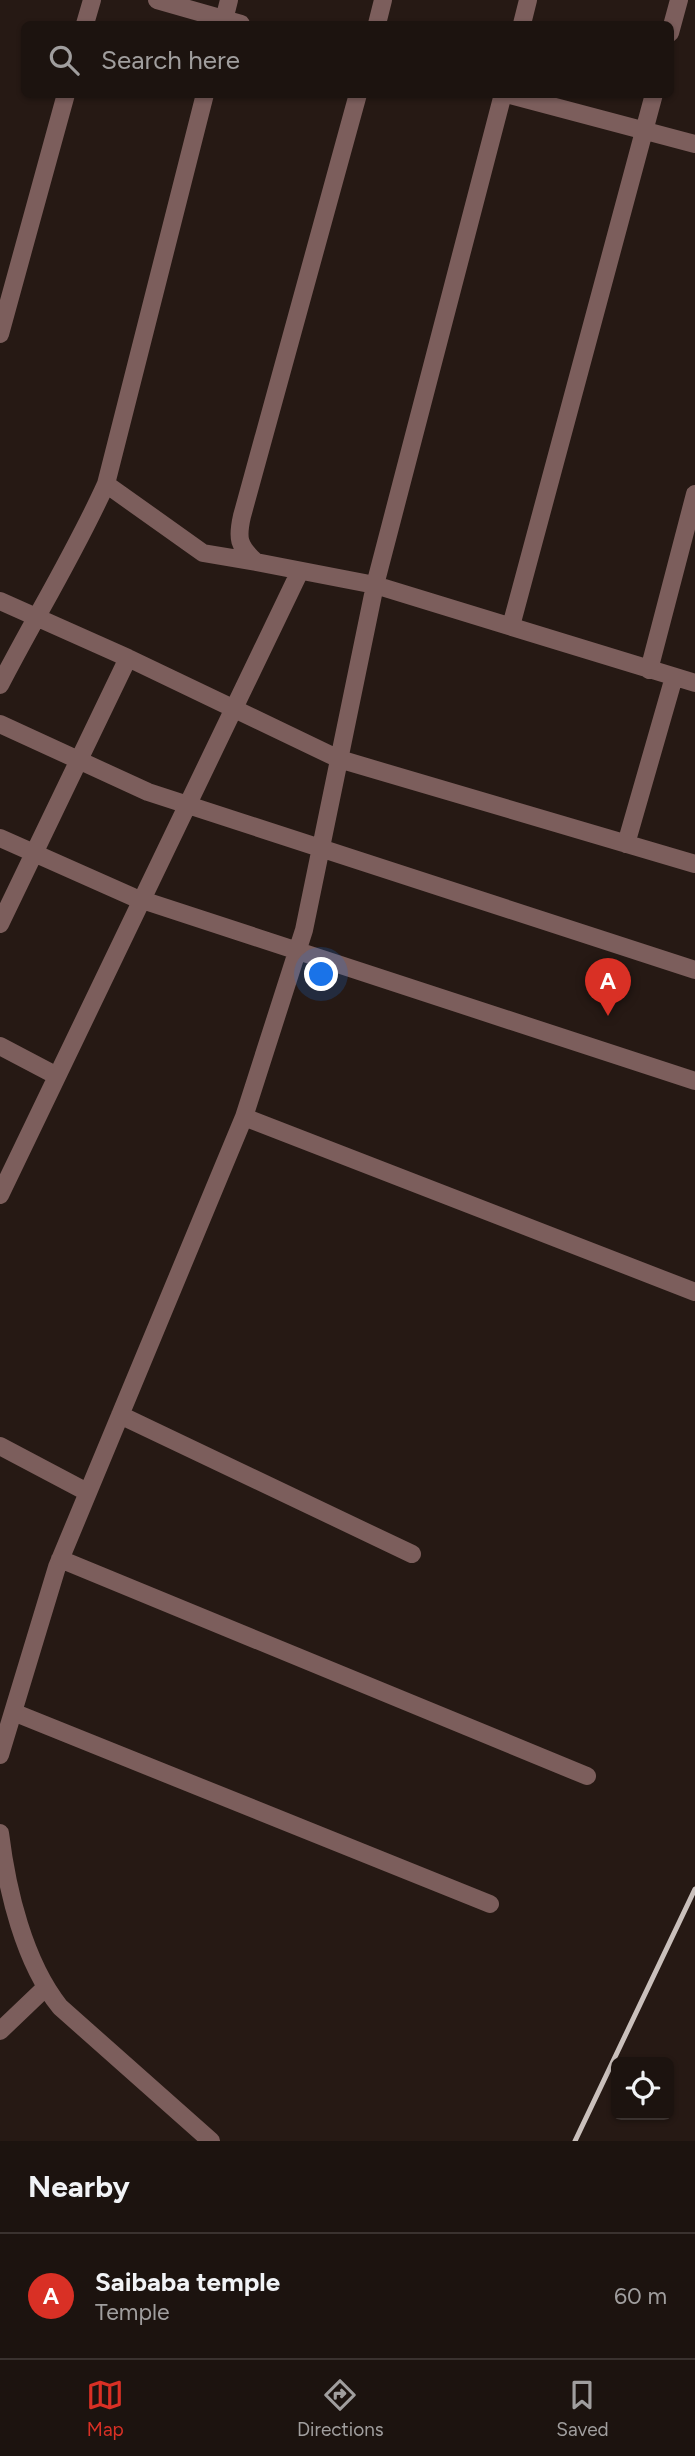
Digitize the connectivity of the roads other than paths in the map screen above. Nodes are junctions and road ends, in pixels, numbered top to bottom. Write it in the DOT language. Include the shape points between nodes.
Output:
graph roads {
  1 [pos="92,0"];
  2 [pos="157,0"];
  3 [pos="229,0"];
  4 [pos="383,0"];
  5 [pos="528,0"];
  6 [pos="679,0"];
  7 [pos="86,21"];
  8 [pos="223,21"];
  9 [pos="229,21"];
  10 [pos="378,21"];
  11 [pos="523,21"];
  12 [pos="673,21"];
  13 [pos="65,98"];
  14 [pos="204,98"];
  15 [pos="357,98"];
  16 [pos="504,98"];
  17 [pos="520,98"];
  18 [pos="653,98"];
  19 [pos="645,131"];
  20 [pos="695,144"];
  21 [pos="0,334"];
  22 [pos="106,484"];
  23 [pos="695,494"];
  24 [pos="256,562"];
  25 [pos="300,571"];
  26 [pos="375,585"];
  27 [pos="0,601"];
  28 [pos="34,617"];
  29 [pos="511,626"];
  30 [pos="128,658"];
  31 [pos="649,670"];
  32 [pos="674,677"];
  33 [pos="695,683"];
  34 [pos="0,685"];
  35 [pos="233,708"];
  36 [pos="0,724"];
  37 [pos="340,759"];
  38 [pos="79,760"];
  39 [pos="188,805"];
  40 [pos="0,838"];
  41 [pos="625,844"];
  42 [pos="321,848"];
  43 [pos="34,853"];
  44 [pos="695,864"];
  45 [pos="142,900"];
  46 [pos="0,924"];
  47 [pos="298,949"];
  48 [pos="695,970"];
  49 [pos="0,1046"];
  50 [pos="57,1076"];
  51 [pos="695,1081"];
  52 [pos="244,1117"];
  53 [pos="0,1195"];
  54 [pos="695,1292"];
  55 [pos="120,1415"];
  56 [pos="0,1447"];
  57 [pos="88,1492"];
  58 [pos="412,1554"];
  59 [pos="60,1559"];
  60 [pos="13,1712"];
  61 [pos="0,1755"];
  62 [pos="587,1776"];
  63 [pos="0,1835"];
  64 [pos="8,1893"];
  65 [pos="490,1904"];
  66 [pos="45,1987"];
  67 [pos="0,2031"];
  68 [pos="211,2141"];
  1 -- 7 [label="street"];
  2 -- 8 [label="street"];
  3 -- 9 [label="street"];
  4 -- 10 [label="street"];
  5 -- 11 [label="street"];
  6 -- 12 [label="street"];
  13 -- 21 [label="street"];
  14 -- 22 [label="street"];
  15 -- 24 [label="street" via="238,534 243,551"];
  16 -- 26 [label="street"];
  17 -- 19 [label="street"];
  18 -- 19 [label="street"];
  19 -- 20 [label="street"];
  19 -- 29 [label="street"];
  22 -- 24 [label="street" via="203,553"];
  22 -- 28 [label="street" via="82,537"];
  23 -- 31 [label="street"];
  24 -- 25 [label="street"];
  25 -- 26 [label="street"];
  25 -- 35 [label="street"];
  26 -- 29 [label="street"];
  26 -- 37 [label="street"];
  27 -- 28 [label="street"];
  28 -- 30 [label="street"];
  28 -- 34 [label="street"];
  29 -- 31 [label="street"];
  30 -- 35 [label="street"];
  30 -- 38 [label="street"];
  31 -- 32 [label="street"];
  32 -- 33 [label="street"];
  32 -- 41 [label="street"];
  35 -- 37 [label="street"];
  35 -- 39 [label="street"];
  36 -- 38 [label="street"];
  37 -- 41 [label="street"];
  37 -- 42 [label="street"];
  38 -- 39 [label="street"];
  38 -- 43 [label="street"];
  39 -- 42 [label="street"];
  39 -- 45 [label="street"];
  40 -- 43 [label="street"];
  41 -- 44 [label="street"];
  42 -- 47 [label="street"];
  42 -- 48 [label="street"];
  43 -- 45 [label="street"];
  43 -- 46 [label="street"];
  45 -- 47 [label="street"];
  45 -- 50 [label="street"];
  47 -- 51 [label="street"];
  47 -- 52 [label="street"];
  49 -- 50 [label="street"];
  50 -- 53 [label="street"];
  52 -- 54 [label="street"];
  52 -- 55 [label="street"];
  55 -- 57 [label="street"];
  55 -- 58 [label="street"];
  56 -- 57 [label="street"];
  57 -- 59 [label="street"];
  59 -- 60 [label="street"];
  59 -- 62 [label="street"];
  60 -- 61 [label="street"];
  60 -- 65 [label="street"];
  63 -- 64 [label="street"];
  64 -- 66 [label="street"];
  66 -- 67 [label="street"];
  66 -- 68 [label="street" via="60,2007"];
}
